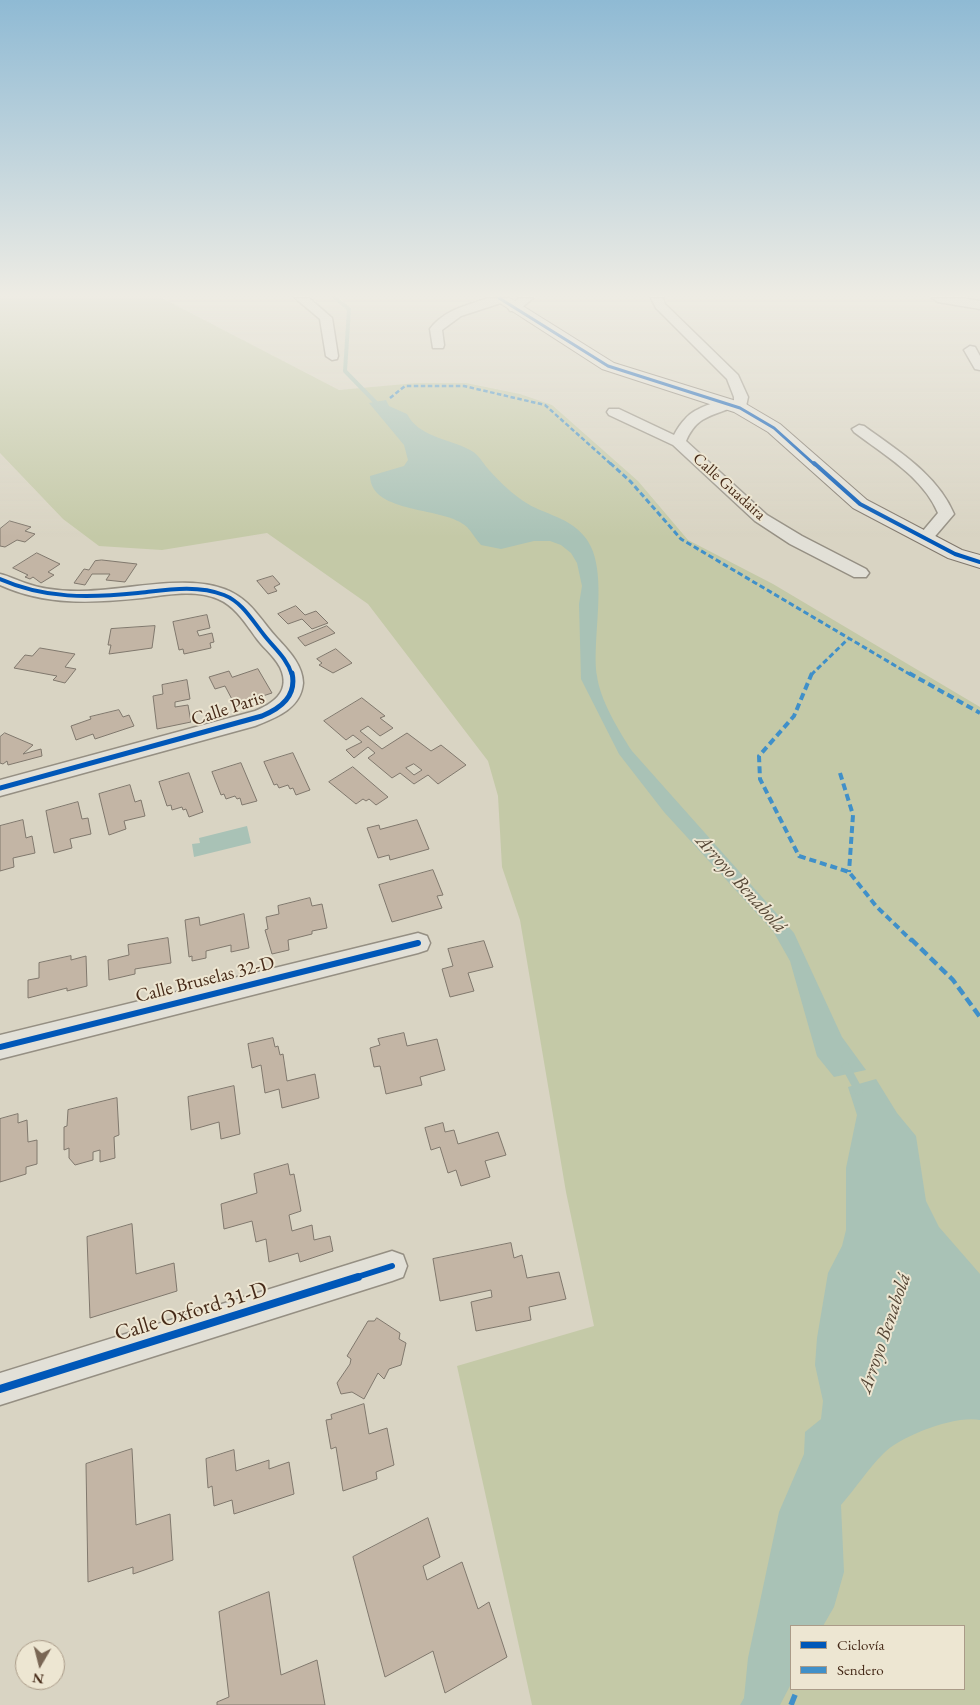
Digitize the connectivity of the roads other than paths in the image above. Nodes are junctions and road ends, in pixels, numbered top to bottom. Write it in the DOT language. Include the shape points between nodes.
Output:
graph roads {
  1 [pos="644,378"];
  2 [pos="733,378"];
  3 [pos="734,406"];
  4 [pos="614,412"];
  5 [pos="859,428"];
  6 [pos="678,442"];
  7 [pos="925,538"];
  8 [pos="980,562"];
  9 [pos="860,573"];
  10 [pos="0,580"];
  11 [pos="0,788"];
  12 [pos="418,943"];
  13 [pos="0,1047"];
  14 [pos="392,1266"];
  15 [pos="0,1389"];
  1 -- 3 [label="street"];
  2 -- 3 [label="street" via="741,397"];
  3 -- 6 [label="street, Calle Guadaira" via="694,417 685,424"];
  3 -- 7 [label="street" via="774,428 860,504"];
  4 -- 6 [label="street, Calle Guadaira"];
  5 -- 7 [label="street" via="934,488 943,502 946,514"];
  6 -- 9 [label="street, Calle Guadaira" via="760,518"];
  7 -- 8 [label="street" via="955,554"];
  10 -- 11 [label="street, Calle Paris" via="38,594 64,597 174,589 201,589 225,595 237,604 283,657 293,675 286,702 271,713"];
  12 -- 13 [label="street, Calle Bruselas 32-D"];
  14 -- 15 [label="street, Calle Oxford 31-D"];
}
